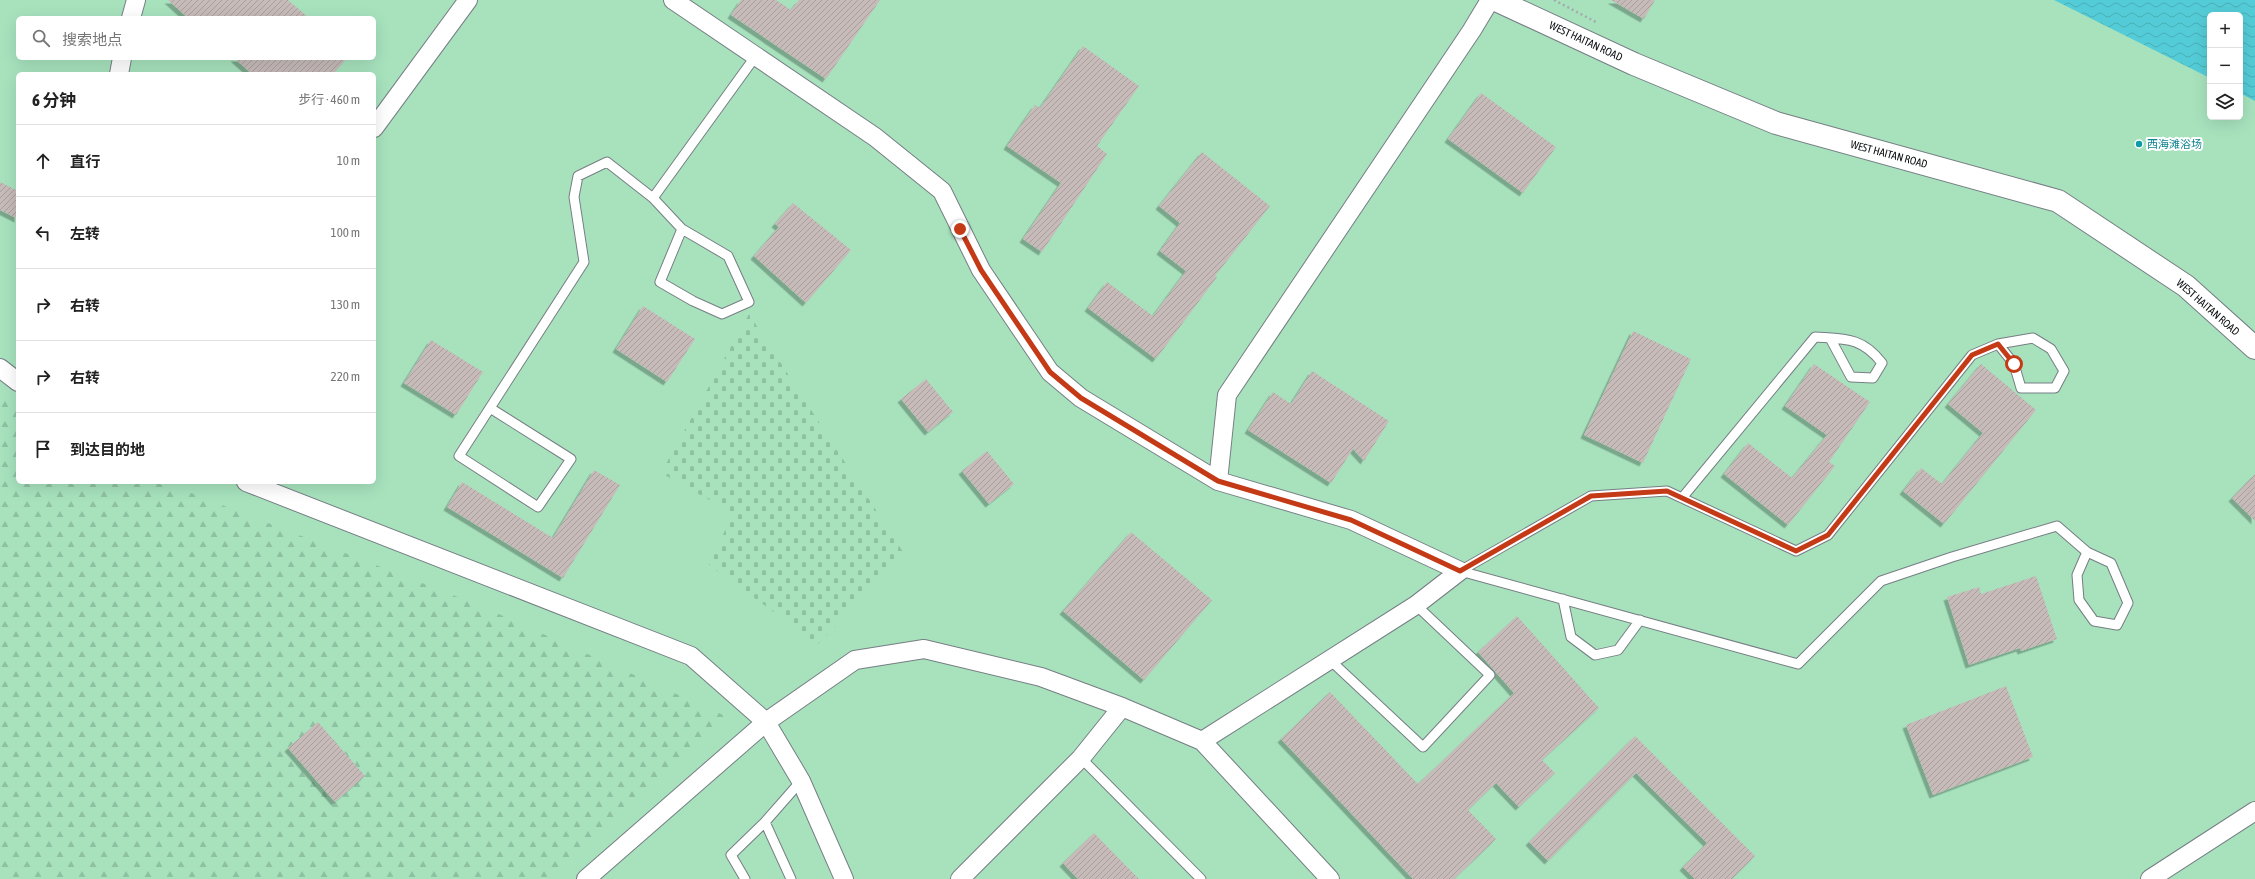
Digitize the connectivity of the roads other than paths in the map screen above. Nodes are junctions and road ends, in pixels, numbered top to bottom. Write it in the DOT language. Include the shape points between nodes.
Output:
graph roads {
  1 [pos="136,0"];
  2 [pos="468,0"];
  3 [pos="673,0"];
  4 [pos="1490,0"];
  5 [pos="1496,0"];
  6 [pos="132,16"];
  7 [pos="755,57"];
  8 [pos="122,60"];
  9 [pos="119,72"];
  10 [pos="376,125"];
  11 [pos="653,198"];
  12 [pos="682,229"];
  13 [pos="1830,338"];
  14 [pos="1998,344"];
  15 [pos="2255,348"];
  16 [pos="0,368"];
  17 [pos="16,381"];
  18 [pos="490,408"];
  19 [pos="1218,481"];
  20 [pos="251,484"];
  21 [pos="1682,498"];
  22 [pos="2087,552"];
  23 [pos="1460,571"];
  24 [pos="1563,600"];
  25 [pos="1416,605"];
  26 [pos="1640,620"];
  27 [pos="1330,660"];
  28 [pos="1122,707"];
  29 [pos="766,722"];
  30 [pos="1202,741"];
  31 [pos="1081,758"];
  32 [pos="800,781"];
  33 [pos="2255,811"];
  34 [pos="765,822"];
  35 [pos="1322,876"];
  36 [pos="586,879"];
  37 [pos="745,879"];
  38 [pos="791,879"];
  39 [pos="844,879"];
  40 [pos="960,879"];
  41 [pos="1201,879"];
  42 [pos="2150,879"];
  1 -- 6 [label="street"];
  2 -- 10 [label="street"];
  3 -- 7 [label="street"];
  4 -- 19 [label="street" via="1228,396"];
  5 -- 15 [label="main road, WEST HAITAN ROAD" via="1634,64 1776,123 2058,201 2186,286"];
  7 -- 11 [label="lane"];
  7 -- 19 [label="street" via="875,137 942,191 981,270 1050,372 1081,398"];
  8 -- 9 [label="street"];
  11 -- 12 [label="lane"];
  11 -- 18 [label="lane" via="607,162 578,176 574,197 584,262"];
  12 -- 12 [label="lane" via="660,282 722,314 749,302 728,256"];
  13 -- 13 [label="lane" via="1850,339 1872,350 1882,363 1873,378 1851,377"];
  13 -- 21 [label="lane" via="1815,336"];
  14 -- 14 [label="lane" via="2033,338 2051,349 2064,371 2055,388 2021,388 2014,364"];
  14 -- 21 [label="lane" via="1972,355 1828,535 1796,551"];
  16 -- 17 [label="street"];
  18 -- 18 [label="lane" via="459,456 538,507 571,459"];
  19 -- 23 [label="street" via="1351,520"];
  20 -- 29 [label="street" via="691,656"];
  21 -- 23 [label="lane" via="1667,491 1591,496"];
  22 -- 22 [label="lane" via="2111,563 2128,603 2117,626 2094,621 2079,600 2077,574"];
  22 -- 26 [label="lane" via="2057,526 1952,556 1881,581 1798,664"];
  23 -- 24 [label="lane"];
  23 -- 25 [label="street"];
  24 -- 26 [label="lane"];
  24 -- 26 [label="lane" via="1571,637 1595,654 1618,650"];
  25 -- 27 [label="street"];
  25 -- 27 [label="lane" via="1490,675 1423,747"];
  27 -- 30 [label="street"];
  28 -- 29 [label="street" via="1041,677 924,649 855,660"];
  28 -- 30 [label="street"];
  28 -- 31 [label="street"];
  29 -- 32 [label="street"];
  29 -- 36 [label="street"];
  30 -- 35 [label="street"];
  31 -- 40 [label="street"];
  31 -- 41 [label="lane"];
  32 -- 34 [label="lane"];
  32 -- 39 [label="street"];
  33 -- 42 [label="street"];
  34 -- 37 [label="lane" via="731,855"];
  34 -- 38 [label="lane"];
}
